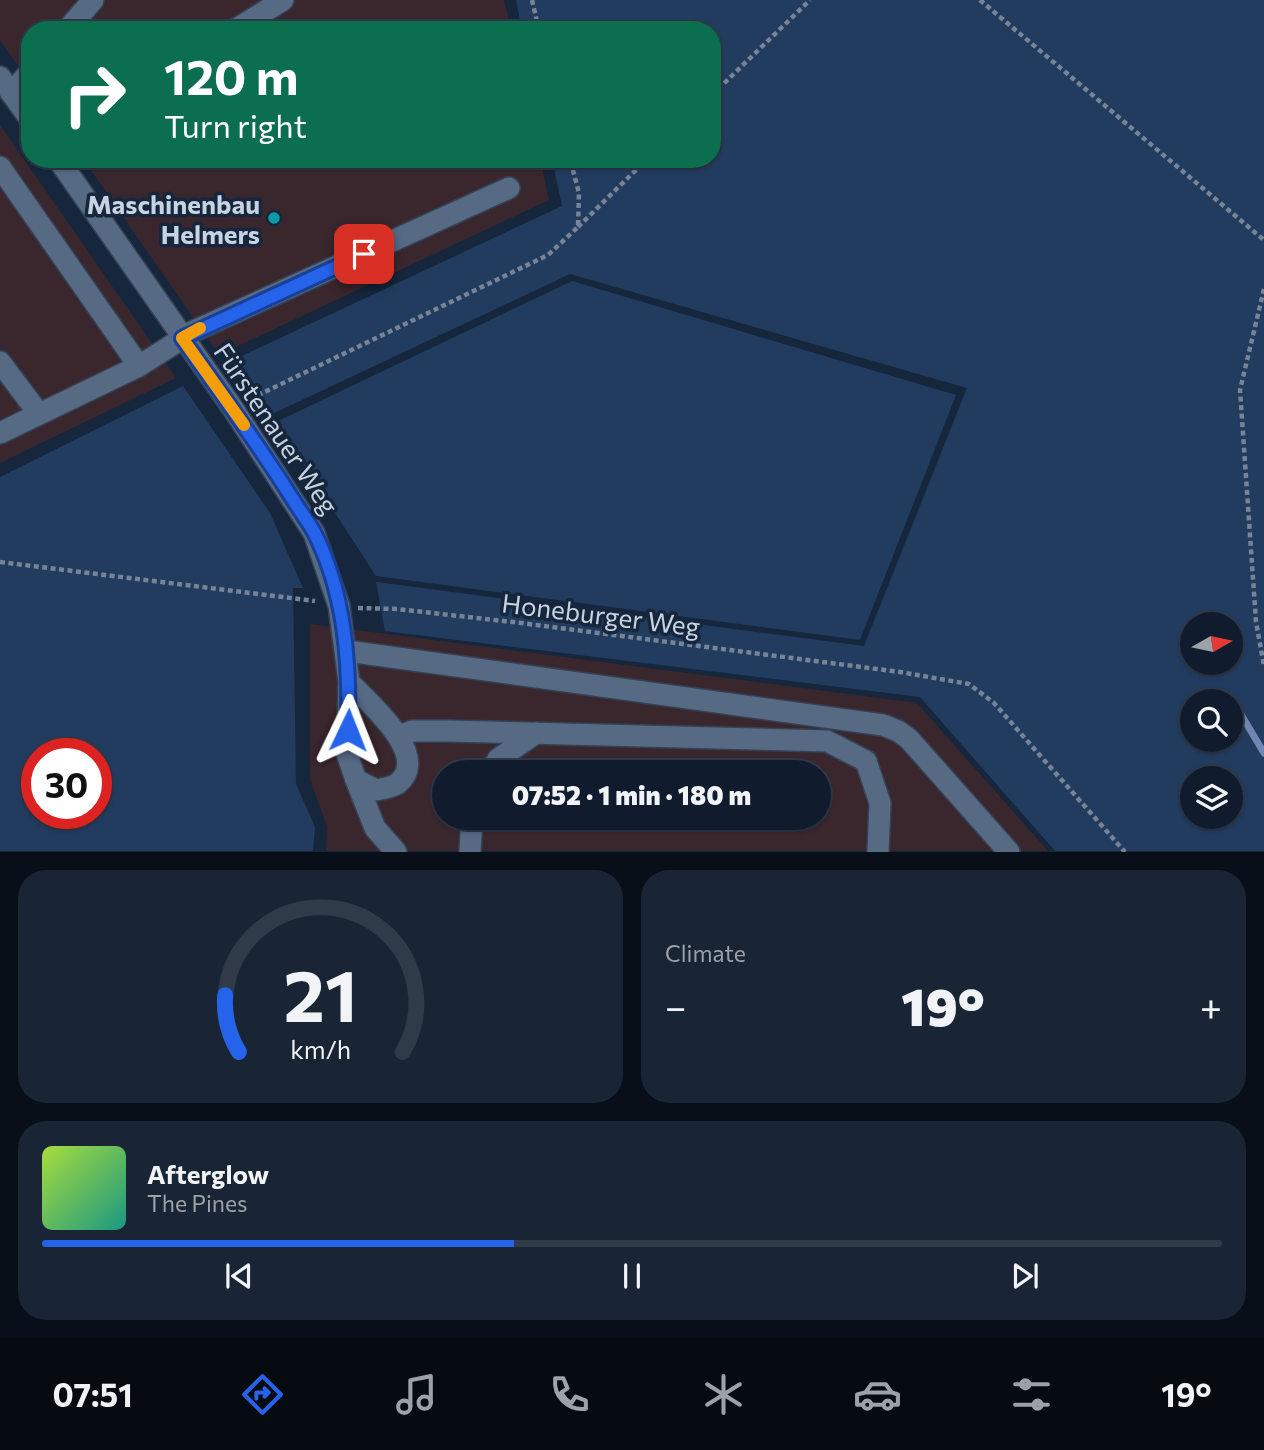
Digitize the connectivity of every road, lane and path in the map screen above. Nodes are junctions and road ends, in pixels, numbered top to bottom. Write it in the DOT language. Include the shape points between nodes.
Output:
graph roads {
  1 [pos="93,0"];
  2 [pos="284,0"];
  3 [pos="532,0"];
  4 [pos="810,0"];
  5 [pos="980,0"];
  6 [pos="75,21"];
  7 [pos="250,21"];
  8 [pos="537,21"];
  9 [pos="6,85"];
  10 [pos="721,86"];
  11 [pos="21,106"];
  12 [pos="0,167"];
  13 [pos="64,168"];
  14 [pos="572,168"];
  15 [pos="638,168"];
  16 [pos="509,188"];
  17 [pos="578,227"];
  18 [pos="1264,240"];
  19 [pos="1264,289"];
  20 [pos="182,338"];
  21 [pos="0,362"];
  22 [pos="139,366"];
  23 [pos="232,407"];
  24 [pos="38,414"];
  25 [pos="0,433"];
  26 [pos="0,562"];
  27 [pos="339,606"];
  28 [pos="347,650"];
  29 [pos="1264,666"];
  30 [pos="349,681"];
  31 [pos="536,733"];
  32 [pos="399,736"];
  33 [pos="497,760"];
  34 [pos="355,780"];
  35 [pos="471,830"];
  36 [pos="396,852"];
  37 [pos="470,852"];
  38 [pos="878,852"];
  39 [pos="1009,852"];
  40 [pos="1125,852"];
  1 -- 6 [label="street"];
  2 -- 7 [label="street"];
  3 -- 8 [label="path"];
  4 -- 10 [label="path"];
  5 -- 18 [label="path"];
  9 -- 11 [label="street"];
  12 -- 22 [label="street"];
  13 -- 20 [label="street, Fürstenauer Weg"];
  14 -- 17 [label="path" via="579,192"];
  15 -- 17 [label="path"];
  16 -- 20 [label="street"];
  17 -- 23 [label="path" via="548,255"];
  19 -- 29 [label="path" via="1240,390 1256,622"];
  20 -- 22 [label="street"];
  20 -- 23 [label="street, Fürstenauer Weg"];
  21 -- 24 [label="street"];
  22 -- 24 [label="street"];
  23 -- 27 [label="street, Fürstenauer Weg" via="314,533"];
  24 -- 25 [label="street"];
  26 -- 27 [label="path, Honeburger Weg"];
  27 -- 28 [label="street, Fürstenauer Weg"];
  27 -- 40 [label="path, Honeburger Weg" via="535,625 969,684 994,703"];
  28 -- 30 [label="street, Fürstenauer Weg"];
  28 -- 39 [label="street" via="883,725 909,739"];
  30 -- 32 [label="street"];
  30 -- 34 [label="street, Fürstenauer Weg" via="347,754"];
  31 -- 32 [label="street" via="412,731"];
  31 -- 33 [label="street"];
  31 -- 38 [label="street" via="827,741 866,761 880,803"];
  32 -- 34 [label="street" via="407,752 407,771 396,785 376,790"];
  34 -- 36 [label="street, Fürstenauer Weg" via="375,828"];
  35 -- 37 [label="street"];
}
